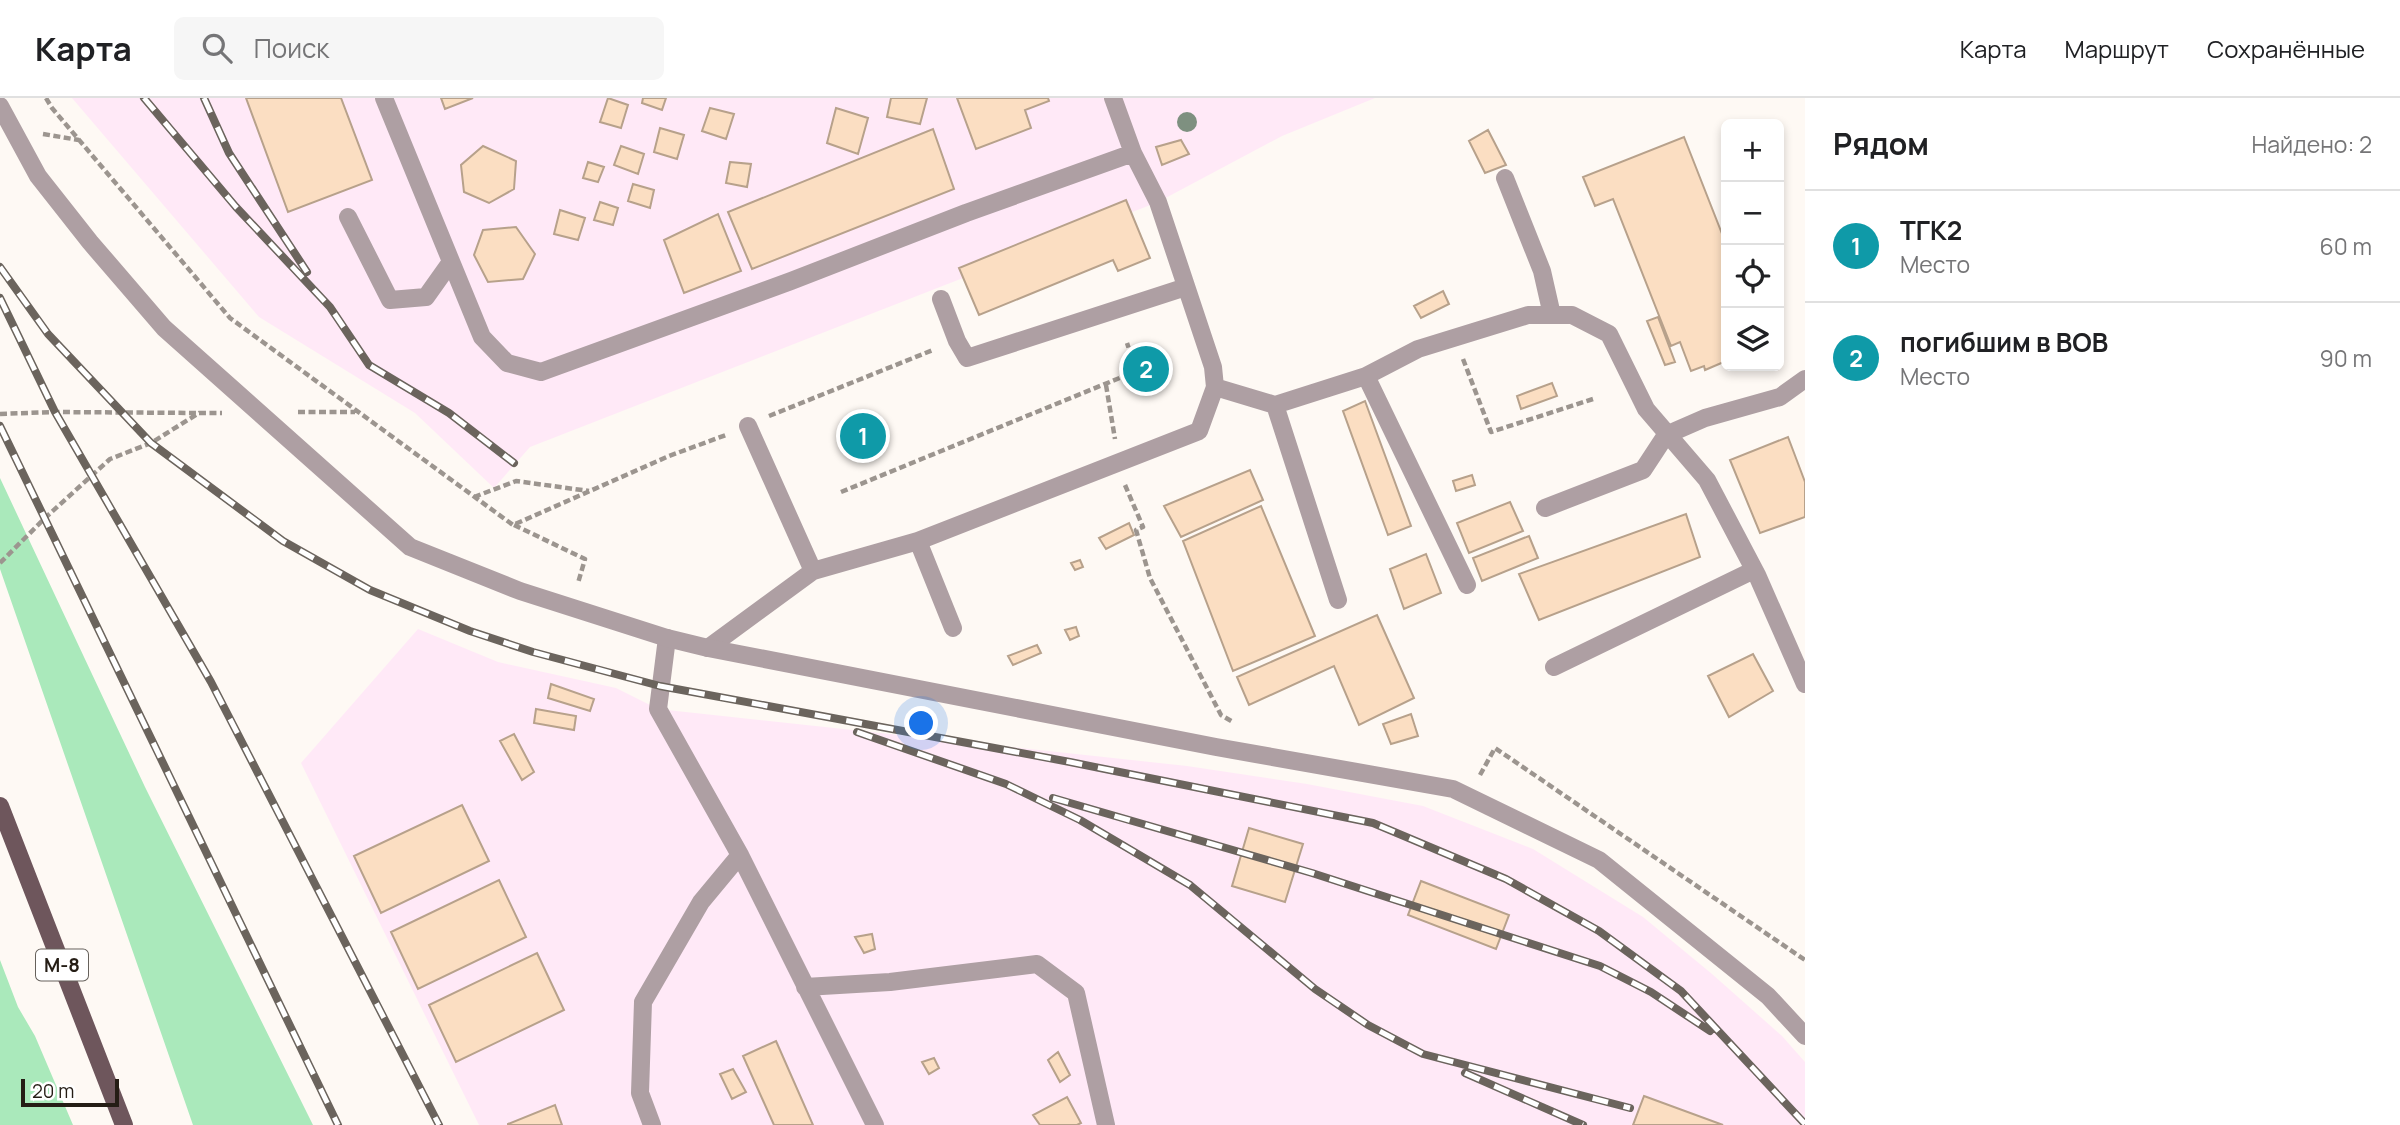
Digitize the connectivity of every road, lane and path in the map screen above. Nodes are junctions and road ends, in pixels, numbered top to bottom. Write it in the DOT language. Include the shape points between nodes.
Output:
graph roads {
  1 [pos="46,98"];
  2 [pos="384,98"];
  3 [pos="1113,98"];
  4 [pos="0,106"];
  5 [pos="38,134"];
  6 [pos="80,140"];
  7 [pos="1133,153"];
  8 [pos="1506,177"];
  9 [pos="348,216"];
  10 [pos="448,266"];
  11 [pos="1186,287"];
  12 [pos="941,299"];
  13 [pos="1552,315"];
  14 [pos="957,341"];
  15 [pos="1127,343"];
  16 [pos="1459,349"];
  17 [pos="1366,376"];
  18 [pos="1805,379"];
  19 [pos="1106,385"];
  20 [pos="1215,387"];
  21 [pos="1593,399"];
  22 [pos="1275,405"];
  23 [pos="260,412"];
  24 [pos="356,412"];
  25 [pos="199,413"];
  26 [pos="0,414"];
  27 [pos="748,426"];
  28 [pos="1666,435"];
  29 [pos="1118,463"];
  30 [pos="1124,481"];
  31 [pos="590,491"];
  32 [pos="841,492"];
  33 [pos="474,497"];
  34 [pos="1545,509"];
  35 [pos="513,525"];
  36 [pos="918,541"];
  37 [pos="0,563"];
  38 [pos="1754,570"];
  39 [pos="813,571"];
  40 [pos="1467,584"];
  41 [pos="1338,600"];
  42 [pos="571,607"];
  43 [pos="953,628"];
  44 [pos="667,638"];
  45 [pos="708,648"];
  46 [pos="1554,667"];
  47 [pos="1805,684"];
  48 [pos="1244,752"];
  49 [pos="1480,775"];
  50 [pos="0,806"];
  51 [pos="740,855"];
  52 [pos="1805,960"];
  53 [pos="806,987"];
  54 [pos="1805,1036"];
  55 [pos="124,1125"];
  56 [pos="652,1125"];
  57 [pos="875,1125"];
  58 [pos="1106,1125"];
  1 -- 6 [label="path"];
  2 -- 7 [label="street" via="482,337 506,363 541,372"];
  3 -- 7 [label="street"];
  4 -- 23 [label="street" via="38,176 90,242 164,328"];
  5 -- 6 [label="path"];
  6 -- 24 [label="path" via="230,318"];
  7 -- 11 [label="street" via="1158,202"];
  8 -- 13 [label="street" via="1542,271"];
  9 -- 10 [label="street" via="390,300 426,297"];
  11 -- 14 [label="street" via="967,358"];
  11 -- 20 [label="street" via="1213,367"];
  12 -- 14 [label="street"];
  13 -- 17 [label="street" via="1528,315 1418,349"];
  13 -- 28 [label="street" via="1572,315 1609,334 1646,408"];
  14 -- 27 [label="path"];
  15 -- 19 [label="path" via="1132,358 1122,377"];
  16 -- 21 [label="path" via="1490,432"];
  17 -- 22 [label="street"];
  17 -- 40 [label="street"];
  18 -- 28 [label="street" via="1780,397 1704,418"];
  19 -- 29 [label="path"];
  19 -- 32 [label="path"];
  20 -- 22 [label="street"];
  20 -- 29 [label="street" via="1199,431"];
  22 -- 41 [label="street"];
  23 -- 24 [label="path"];
  23 -- 25 [label="path"];
  23 -- 42 [label="street" via="410,547"];
  24 -- 33 [label="path"];
  25 -- 26 [label="path"];
  25 -- 37 [label="path" via="152,443 110,458"];
  27 -- 31 [label="path"];
  27 -- 39 [label="street"];
  28 -- 34 [label="street" via="1643,470"];
  28 -- 38 [label="street" via="1707,480"];
  29 -- 36 [label="street"];
  30 -- 48 [label="path" via="1143,527 1136,530 1150,578 1221,715 1249,731"];
  31 -- 33 [label="path" via="516,481"];
  31 -- 35 [label="path"];
  33 -- 35 [label="path"];
  35 -- 42 [label="path" via="585,559"];
  36 -- 39 [label="street"];
  36 -- 43 [label="street"];
  38 -- 46 [label="street"];
  38 -- 47 [label="street"];
  39 -- 45 [label="street"];
  42 -- 44 [label="street"];
  44 -- 45 [label="street"];
  44 -- 51 [label="street" via="658,709"];
  45 -- 48 [label="street"];
  48 -- 54 [label="street" via="1453,789 1599,860 1768,996"];
  49 -- 52 [label="path" via="1495,748"];
  50 -- 55 [label="main road, М-8"];
  51 -- 53 [label="street"];
  51 -- 56 [label="street" via="701,902 643,1002 640,1093"];
  53 -- 57 [label="street"];
  53 -- 58 [label="street" via="1037,964 1076,993"];
}
